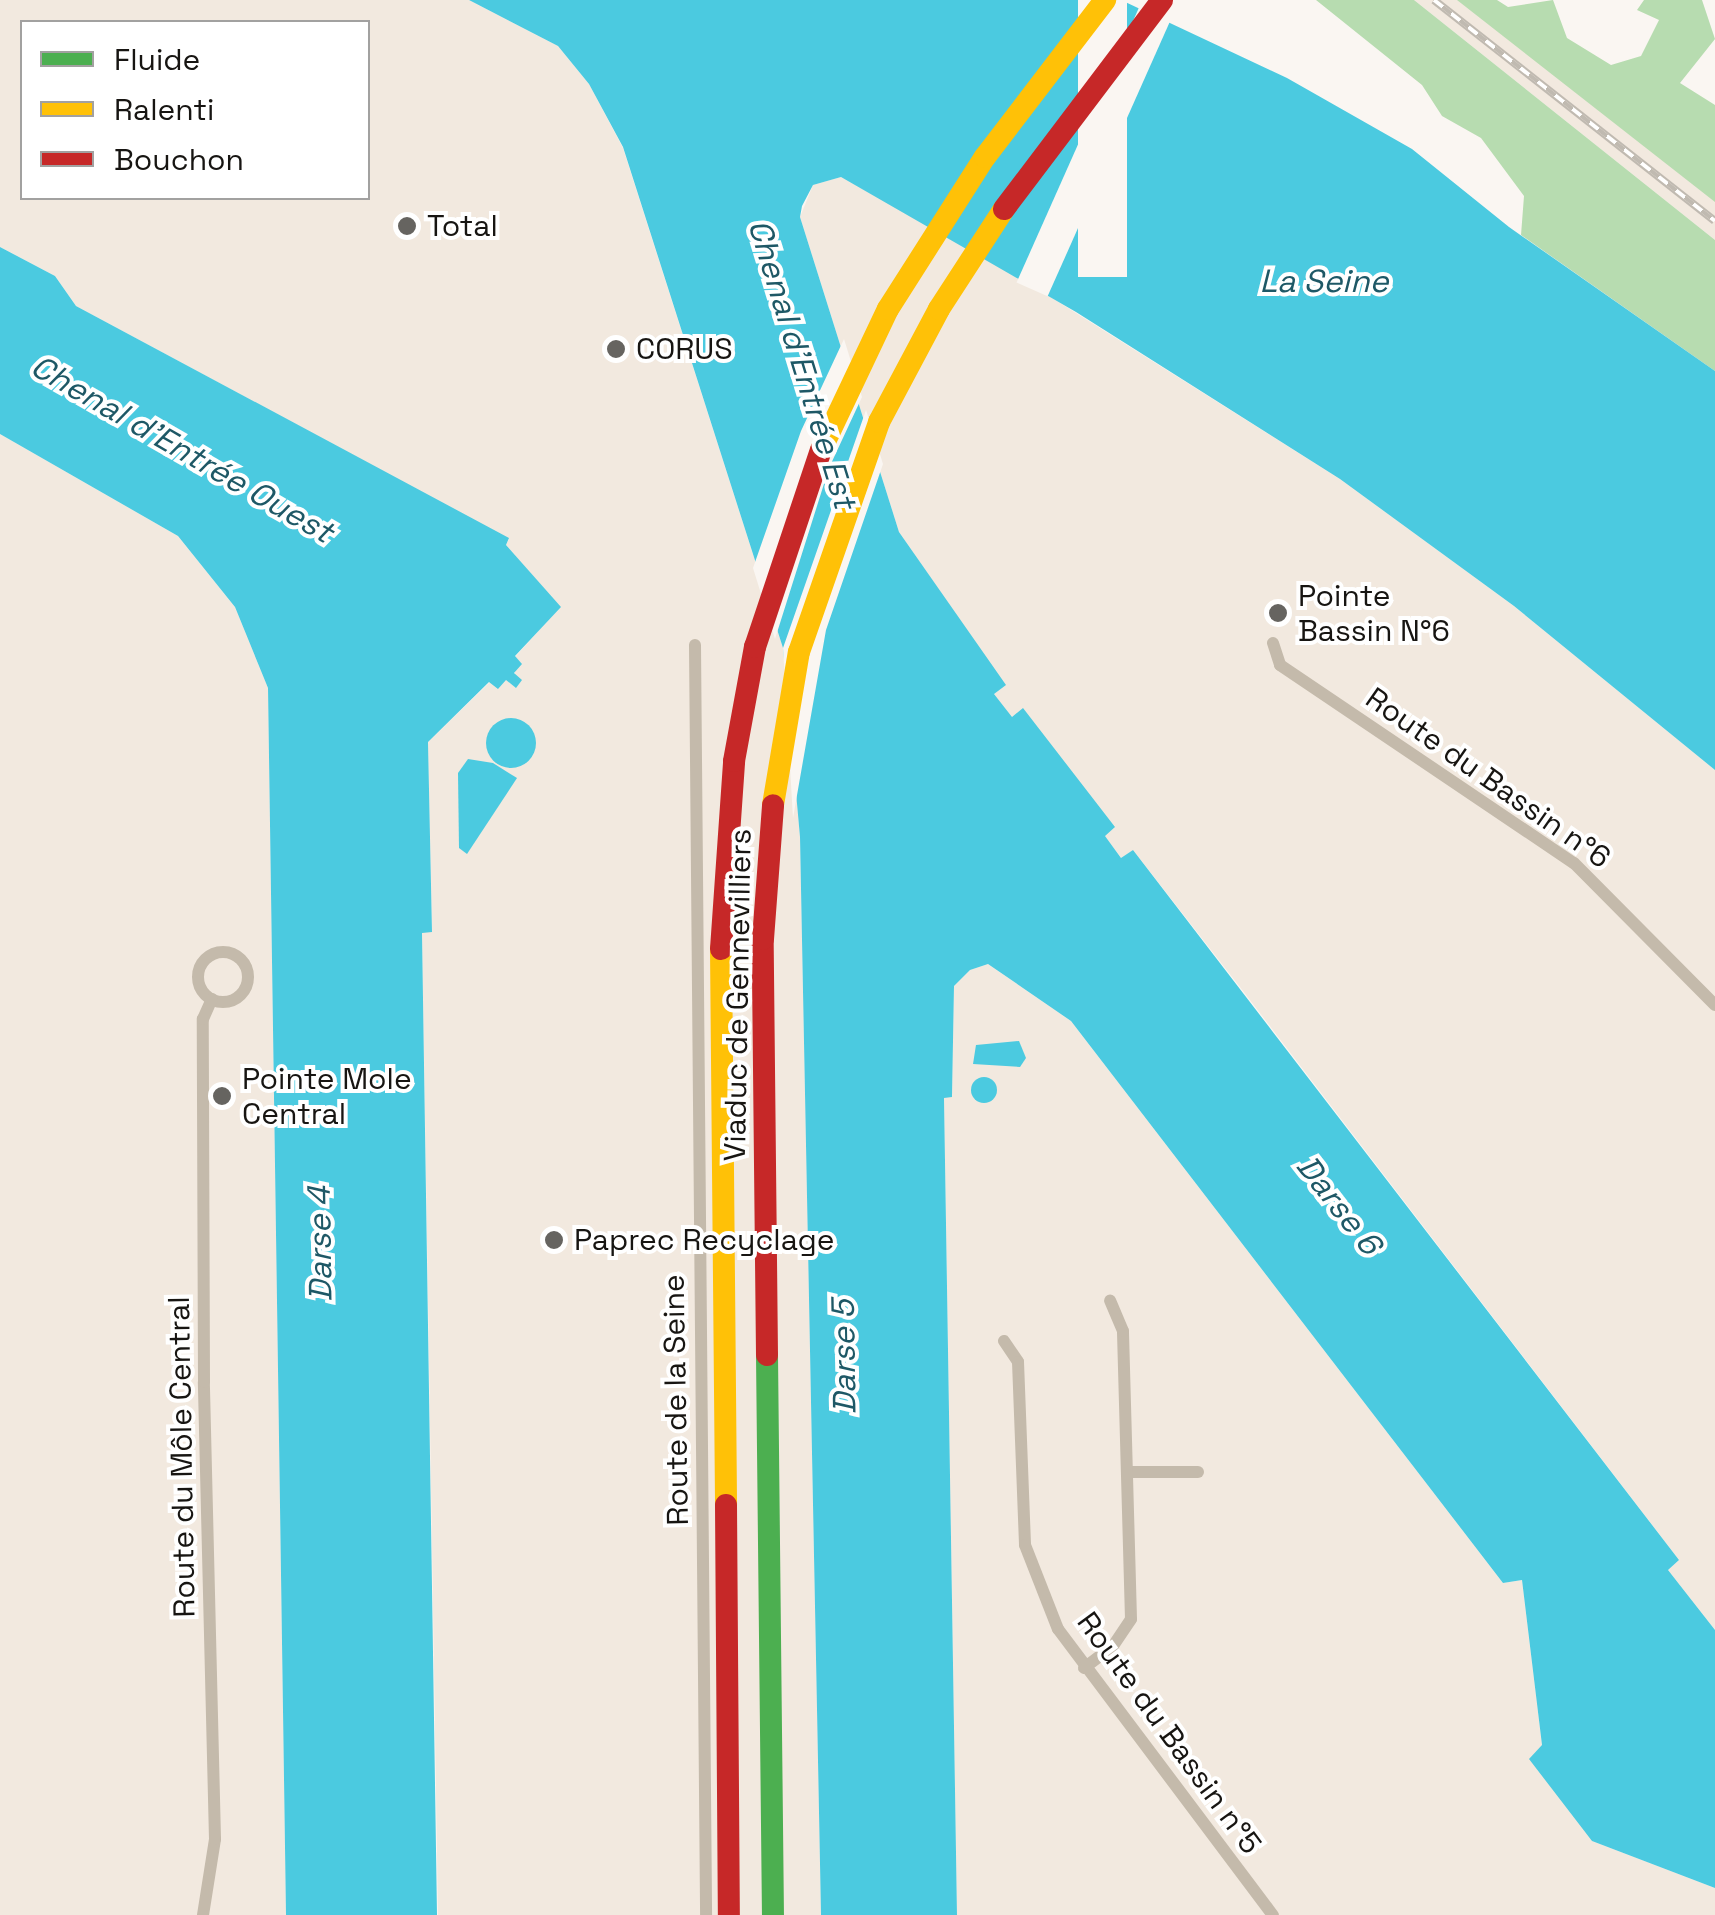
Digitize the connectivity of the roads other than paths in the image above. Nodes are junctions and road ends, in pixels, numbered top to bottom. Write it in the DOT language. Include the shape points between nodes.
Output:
graph roads {
  1 [pos="1105,0"];
  2 [pos="1162,0"];
  3 [pos="1273,643"];
  4 [pos="695,645"];
  5 [pos="212,999"];
  6 [pos="1715,1005"];
  7 [pos="1110,1301"];
  8 [pos="1004,1341"];
  9 [pos="1128,1472"];
  10 [pos="1198,1472"];
  11 [pos="1084,1668"];
  12 [pos="203,1915"];
  13 [pos="706,1915"];
  14 [pos="729,1915"];
  15 [pos="774,1915"];
  16 [pos="1273,1915"];
  1 -- 14 [label="highway, Viaduc de Gennevilliers" via="985,156 888,309 841,397 800,500 755,646 734,761 720,908"];
  2 -- 15 [label="highway, Viaduc de Gennevilliers" via="1027,173 939,309 878,422 799,652 775,785 763,939"];
  3 -- 6 [label="street, Route du Bassin n°6" via="1280,665 1574,864"];
  4 -- 13 [label="street, Route de la Seine"];
  5 -- 12 [label="street, Route du Môle Central" via="203,1020 214,1839"];
  7 -- 9 [label="street" via="1123,1331"];
  8 -- 11 [label="street, Route du Bassin n°5" via="1018,1362 1025,1545 1058,1628"];
  9 -- 10 [label="street"];
  9 -- 11 [label="street" via="1131,1619 1113,1646"];
  11 -- 16 [label="street, Route du Bassin n°5"];
}
